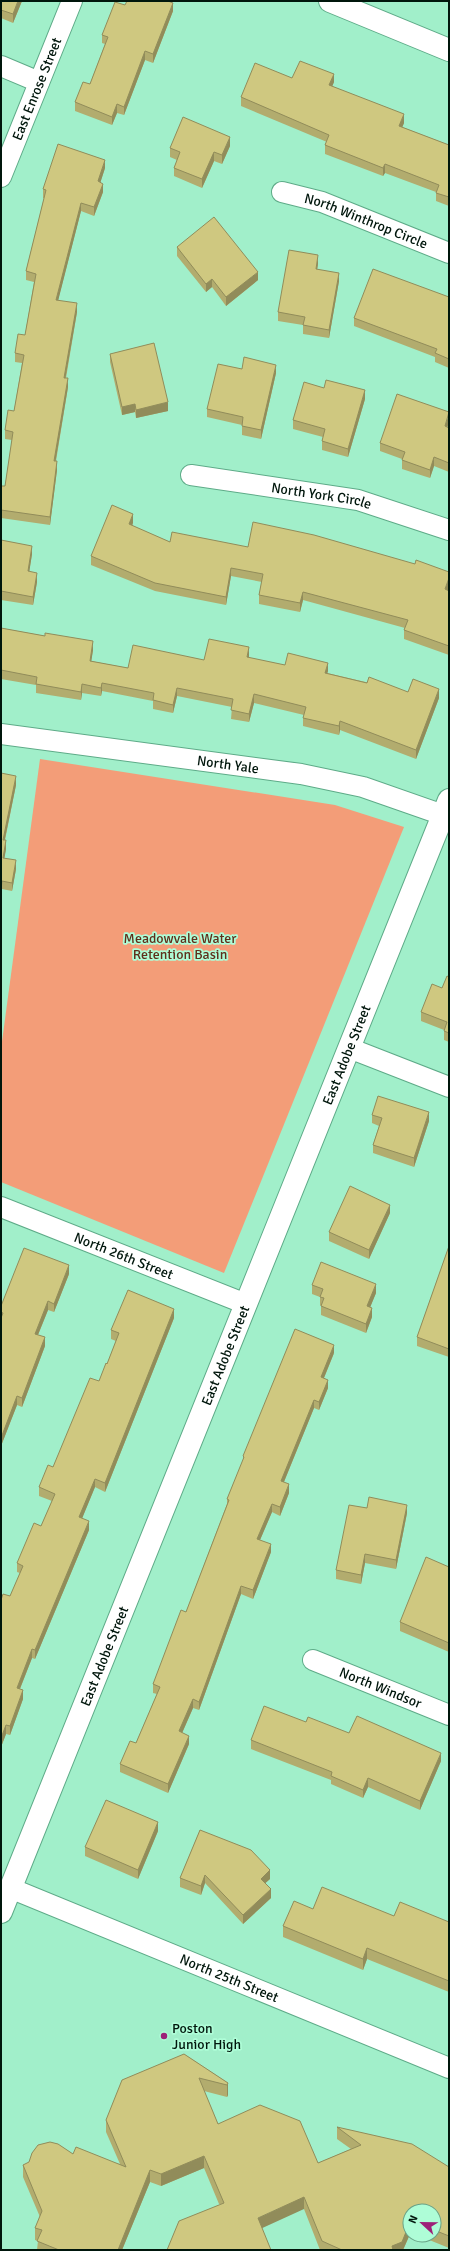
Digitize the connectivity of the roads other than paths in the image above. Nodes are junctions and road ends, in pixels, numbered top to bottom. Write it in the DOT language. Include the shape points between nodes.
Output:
graph roads {
  1 [pos="72,1"];
  2 [pos="330,1"];
  3 [pos="449,50"];
  4 [pos="1,66"];
  5 [pos="38,82"];
  6 [pos="1,177"];
  7 [pos="282,192"];
  8 [pos="449,253"];
  9 [pos="191,475"];
  10 [pos="449,530"];
  11 [pos="1,734"];
  12 [pos="447,811"];
  13 [pos="350,1048"];
  14 [pos="449,1087"];
  15 [pos="1,1207"];
  16 [pos="246,1304"];
  17 [pos="313,1660"];
  18 [pos="449,1715"];
  19 [pos="10,1888"];
  20 [pos="1,1912"];
  21 [pos="449,2068"];
  1 -- 5 [label="street, East Enrose Street"];
  2 -- 3 [label="street"];
  4 -- 5 [label="street"];
  5 -- 6 [label="street, East Enrose Street"];
  7 -- 8 [label="street, North Winthrop Circle" via="322,202"];
  9 -- 10 [label="street, North York Circle" via="358,500"];
  11 -- 12 [label="street, North Yale" via="301,774 363,787"];
  12 -- 13 [label="street, East Adobe Street"];
  13 -- 14 [label="street"];
  13 -- 16 [label="street, East Adobe Street"];
  15 -- 16 [label="street, North 26th Street"];
  16 -- 19 [label="street, East Adobe Street"];
  17 -- 18 [label="street, North Windsor"];
  19 -- 20 [label="street, East Adobe Street"];
  19 -- 21 [label="street, North 25th Street"];
}
